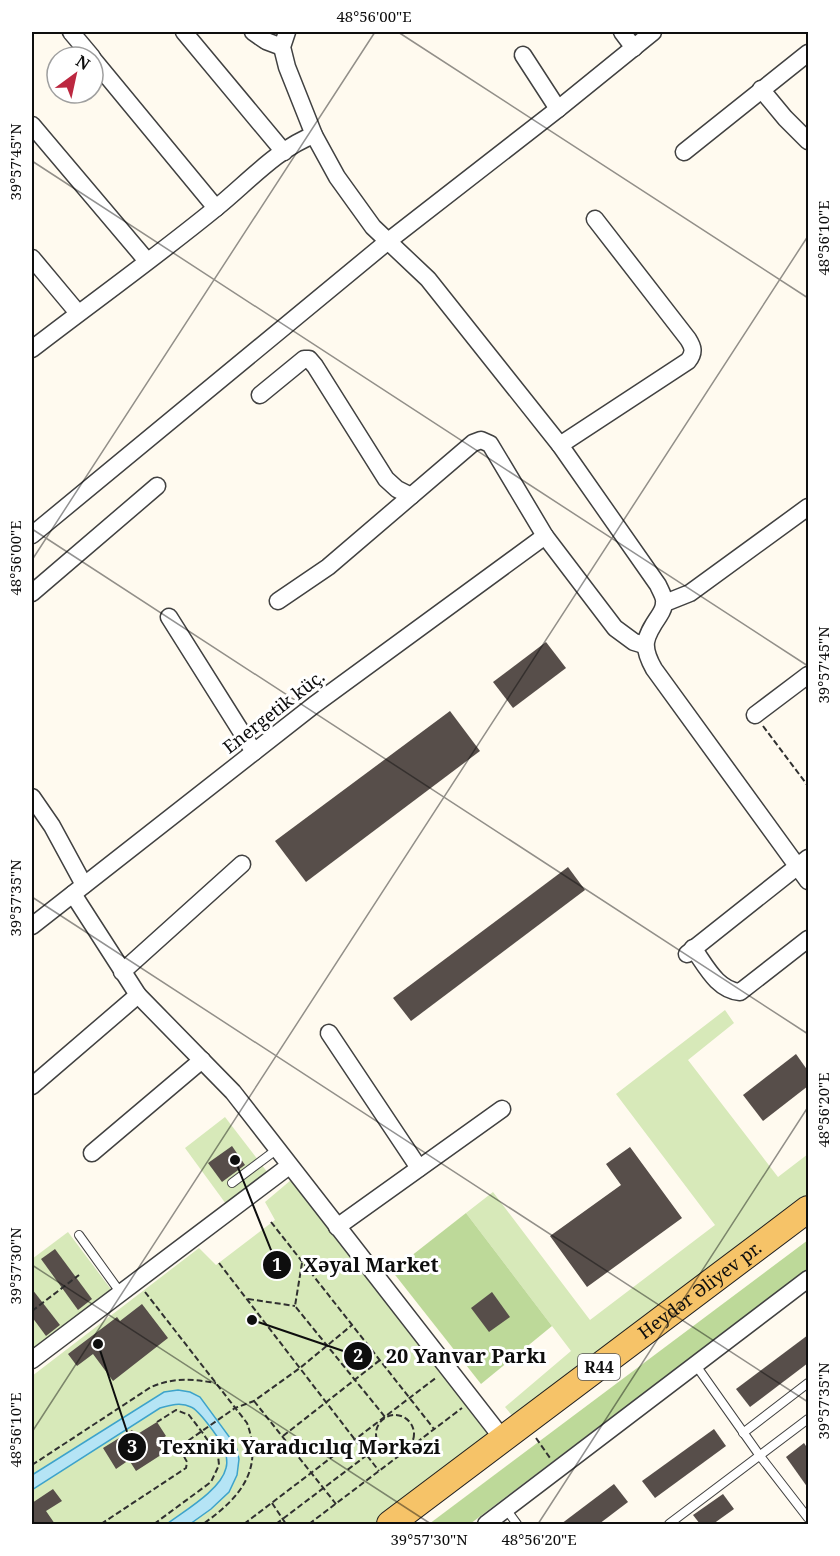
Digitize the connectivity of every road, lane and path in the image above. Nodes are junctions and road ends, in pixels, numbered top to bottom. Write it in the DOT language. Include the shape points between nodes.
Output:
graph roads {
  1 [pos="71,32"];
  2 [pos="184,32"];
  3 [pos="253,32"];
  4 [pos="622,32"];
  5 [pos="653,32"];
  6 [pos="285,39"];
  7 [pos="82,45"];
  8 [pos="634,48"];
  9 [pos="808,53"];
  10 [pos="523,55"];
  11 [pos="105,74"];
  12 [pos="761,89"];
  13 [pos="558,109"];
  14 [pos="32,124"];
  15 [pos="314,135"];
  16 [pos="808,141"];
  17 [pos="284,152"];
  18 [pos="684,152"];
  19 [pos="216,208"];
  20 [pos="596,219"];
  21 [pos="387,242"];
  22 [pos="32,258"];
  23 [pos="147,261"];
  24 [pos="78,313"];
  25 [pos="32,350"];
  26 [pos="260,395"];
  27 [pos="560,445"];
  28 [pos="157,486"];
  29 [pos="411,496"];
  30 [pos="808,507"];
  31 [pos="32,535"];
  32 [pos="546,536"];
  33 [pos="32,593"];
  34 [pos="278,601"];
  35 [pos="664,603"];
  36 [pos="169,617"];
  37 [pos="645,645"];
  38 [pos="808,675"];
  39 [pos="754,715"];
  40 [pos="254,752"];
  41 [pos="808,786"];
  42 [pos="32,797"];
  43 [pos="803,862"];
  44 [pos="242,864"];
  45 [pos="808,881"];
  46 [pos="78,890"];
  47 [pos="32,926"];
  48 [pos="808,939"];
  49 [pos="122,972"];
  50 [pos="138,995"];
  51 [pos="329,1033"];
  52 [pos="202,1060"];
  53 [pos="32,1086"];
  54 [pos="502,1109"];
  55 [pos="276,1149"];
  56 [pos="92,1153"];
  57 [pos="289,1166"];
  58 [pos="419,1168"];
  59 [pos="232,1183"];
  60 [pos="808,1209"];
  61 [pos="271,1222"];
  62 [pos="337,1227"];
  63 [pos="808,1230"];
  64 [pos="78,1235"];
  65 [pos="303,1262"];
  66 [pos="219,1263"];
  67 [pos="80,1275"];
  68 [pos="808,1279"];
  69 [pos="136,1280"];
  70 [pos="120,1292"];
  71 [pos="247,1299"];
  72 [pos="295,1306"];
  73 [pos="32,1311"];
  74 [pos="352,1325"];
  75 [pos="327,1345"];
  76 [pos="32,1360"];
  77 [pos="380,1360"];
  78 [pos="695,1364"];
  79 [pos="300,1368"];
  80 [pos="448,1368"];
  81 [pos="355,1380"];
  82 [pos="216,1383"];
  83 [pos="808,1383"];
  84 [pos="410,1398"];
  85 [pos="473,1400"];
  86 [pos="254,1401"];
  87 [pos="326,1402"];
  88 [pos="235,1408"];
  89 [pos="385,1417"];
  90 [pos="808,1419"];
  91 [pos="157,1422"];
  92 [pos="434,1428"];
  93 [pos="202,1432"];
  94 [pos="743,1433"];
  95 [pos="283,1436"];
  96 [pos="534,1436"];
  97 [pos="503,1439"];
  98 [pos="355,1440"];
  99 [pos="379,1446"];
  100 [pos="408,1449"];
  101 [pos="367,1455"];
  102 [pos="760,1456"];
  103 [pos="32,1465"];
  104 [pos="559,1469"];
  105 [pos="379,1471"];
  106 [pos="312,1473"];
  107 [pos="324,1488"];
  108 [pos="272,1503"];
  109 [pos="336,1504"];
  110 [pos="506,1509"];
  111 [pos="808,1518"];
  112 [pos="283,1520"];
  113 [pos="101,1524"];
  114 [pos="153,1524"];
  115 [pos="203,1524"];
  116 [pos="244,1524"];
  117 [pos="276,1524"];
  118 [pos="286,1524"];
  119 [pos="309,1524"];
  120 [pos="390,1524"];
  121 [pos="416,1524"];
  122 [pos="486,1524"];
  123 [pos="517,1524"];
  124 [pos="669,1524"];
  1 -- 7 [label="street"];
  2 -- 17 [label="street"];
  3 -- 6 [label="street" via="266,41"];
  4 -- 8 [label="street"];
  5 -- 8 [label="street"];
  6 -- 15 [label="street" via="288,67"];
  8 -- 13 [label="street"];
  9 -- 12 [label="street"];
  10 -- 13 [label="street"];
  11 -- 19 [label="street"];
  12 -- 16 [label="street"];
  12 -- 18 [label="street"];
  13 -- 21 [label="street"];
  14 -- 23 [label="street"];
  15 -- 17 [label="street"];
  15 -- 21 [label="street" via="337,177"];
  17 -- 19 [label="street"];
  19 -- 23 [label="street"];
  20 -- 27 [label="street" via="688,339 693,355"];
  21 -- 27 [label="street" via="428,279"];
  21 -- 31 [label="street"];
  22 -- 24 [label="street"];
  23 -- 24 [label="street"];
  24 -- 25 [label="street"];
  26 -- 29 [label="street" via="309,359 386,479"];
  27 -- 35 [label="street" via="658,585"];
  28 -- 33 [label="street"];
  29 -- 32 [label="street" via="481,440 490,444"];
  29 -- 34 [label="street" via="328,567"];
  30 -- 35 [label="street" via="690,593"];
  32 -- 37 [label="street" via="615,628"];
  32 -- 40 [label="street, Energetik küç."];
  35 -- 37 [label="street"];
  36 -- 40 [label="street"];
  37 -- 43 [label="street" via="654,669"];
  38 -- 39 [label="street"];
  39 -- 41 [label="path"];
  40 -- 46 [label="street, Energetik küç."];
  42 -- 46 [label="street" via="51,826"];
  43 -- 45 [label="street"];
  43 -- 48 [label="street" via="690,951 720,984 740,992"];
  44 -- 49 [label="street"];
  46 -- 47 [label="street, Energetik küç."];
  46 -- 49 [label="street"];
  49 -- 50 [label="street"];
  50 -- 52 [label="street"];
  50 -- 53 [label="street"];
  51 -- 58 [label="street"];
  52 -- 55 [label="street"];
  52 -- 56 [label="street"];
  54 -- 58 [label="street"];
  55 -- 57 [label="street"];
  55 -- 59 [label="lane"];
  57 -- 62 [label="street"];
  57 -- 69 [label="street"];
  58 -- 62 [label="street"];
  60 -- 97 [label="main road, Heydər Əliyev pr. / R44"];
  61 -- 65 [label="path"];
  62 -- 80 [label="street"];
  63 -- 96 [label="main road, Heydər Əliyev pr. / R44"];
  64 -- 70 [label="lane"];
  65 -- 72 [label="path"];
  65 -- 74 [label="path"];
  66 -- 71 [label="path"];
  67 -- 73 [label="path"];
  68 -- 78 [label="street"];
  69 -- 70 [label="street"];
  69 -- 82 [label="path"];
  70 -- 76 [label="street"];
  71 -- 72 [label="path"];
  71 -- 79 [label="path"];
  72 -- 75 [label="path"];
  74 -- 75 [label="path"];
  74 -- 77 [label="path"];
  75 -- 79 [label="path"];
  75 -- 81 [label="path"];
  77 -- 81 [label="path"];
  77 -- 84 [label="path"];
  78 -- 94 [label="lane"];
  78 -- 104 [label="street"];
  79 -- 86 [label="path"];
  79 -- 87 [label="path"];
  80 -- 84 [label="path"];
  80 -- 85 [label="street"];
  81 -- 87 [label="path"];
  81 -- 89 [label="path"];
  82 -- 88 [label="path"];
  82 -- 103 [label="path" via="168,1380 151,1387"];
  83 -- 94 [label="lane"];
  84 -- 89 [label="path"];
  84 -- 92 [label="path"];
  85 -- 92 [label="path"];
  85 -- 97 [label="street"];
  86 -- 88 [label="path"];
  86 -- 95 [label="path"];
  87 -- 95 [label="path"];
  87 -- 98 [label="path"];
  88 -- 93 [label="path"];
  88 -- 115 [label="path" via="253,1440 253,1460 246,1482 231,1503"];
  89 -- 98 [label="path"];
  89 -- 99 [label="path" via="376,1428"];
  89 -- 100 [label="path" via="399,1415 411,1423 415,1437"];
  90 -- 102 [label="lane"];
  91 -- 93 [label="path" via="176,1410 182,1411"];
  92 -- 100 [label="path"];
  93 -- 113 [label="path" via="180,1449 186,1468"];
  93 -- 114 [label="path" via="218,1455 216,1474 211,1482"];
  94 -- 102 [label="lane"];
  95 -- 106 [label="path"];
  96 -- 104 [label="path"];
  96 -- 121 [label="main road, Heydər Əliyev pr. / R44"];
  97 -- 120 [label="main road, Heydər Əliyev pr. / R44"];
  98 -- 101 [label="path"];
  98 -- 106 [label="path"];
  99 -- 100 [label="path" via="394,1454"];
  99 -- 101 [label="path"];
  100 -- 105 [label="path"];
  101 -- 105 [label="path"];
  101 -- 107 [label="path"];
  102 -- 111 [label="lane"];
  102 -- 124 [label="lane"];
  104 -- 110 [label="street"];
  105 -- 109 [label="path"];
  106 -- 107 [label="path"];
  106 -- 108 [label="path"];
  107 -- 109 [label="path"];
  107 -- 112 [label="path"];
  108 -- 112 [label="path"];
  108 -- 116 [label="path"];
  109 -- 119 [label="path"];
  110 -- 122 [label="street"];
  110 -- 123 [label="lane"];
  112 -- 117 [label="path"];
  112 -- 118 [label="path"];
}
